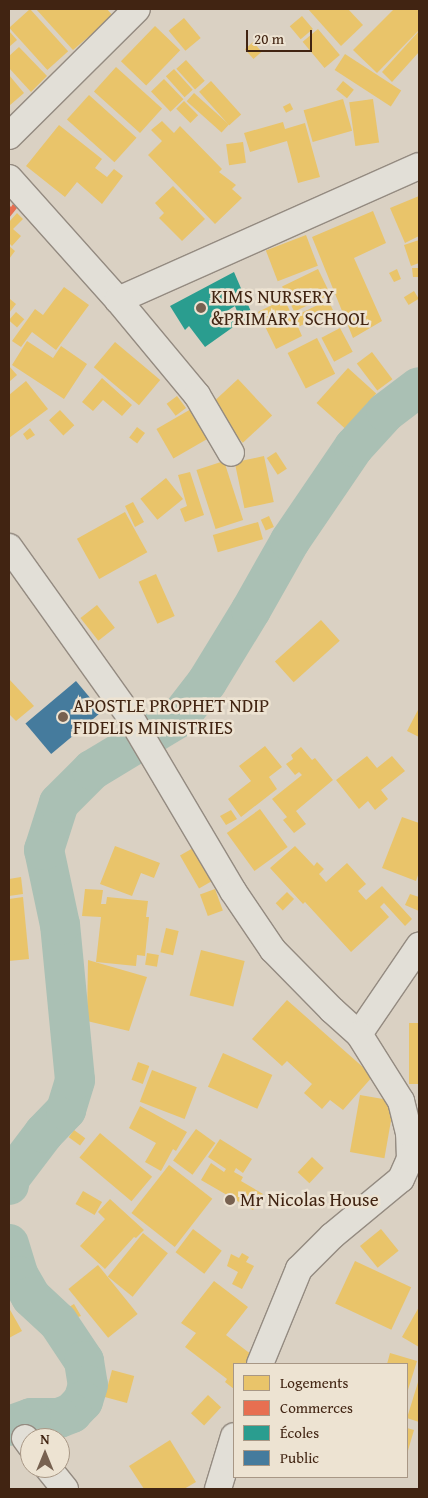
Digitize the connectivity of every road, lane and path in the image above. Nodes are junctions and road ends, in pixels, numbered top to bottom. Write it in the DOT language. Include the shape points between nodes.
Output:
graph roads {
  1 [pos="137,9"];
  2 [pos="9,136"];
  3 [pos="419,166"];
  4 [pos="9,178"];
  5 [pos="118,300"];
  6 [pos="231,453"];
  7 [pos="9,547"];
  8 [pos="419,946"];
  9 [pos="359,1034"];
  10 [pos="260,1363"];
  11 [pos="233,1439"];
  12 [pos="56,1478"];
  13 [pos="65,1489"];
  14 [pos="218,1489"];
  1 -- 2 [label="street"];
  3 -- 5 [label="street"];
  4 -- 5 [label="street"];
  5 -- 6 [label="street" via="197,395"];
  7 -- 9 [label="street" via="129,715 233,891 274,950"];
  8 -- 9 [label="street"];
  9 -- 10 [label="street" via="401,1101 409,1133 410,1159 401,1179 299,1268"];
  11 -- 14 [label="street"];
  12 -- 13 [label="street"];
}
